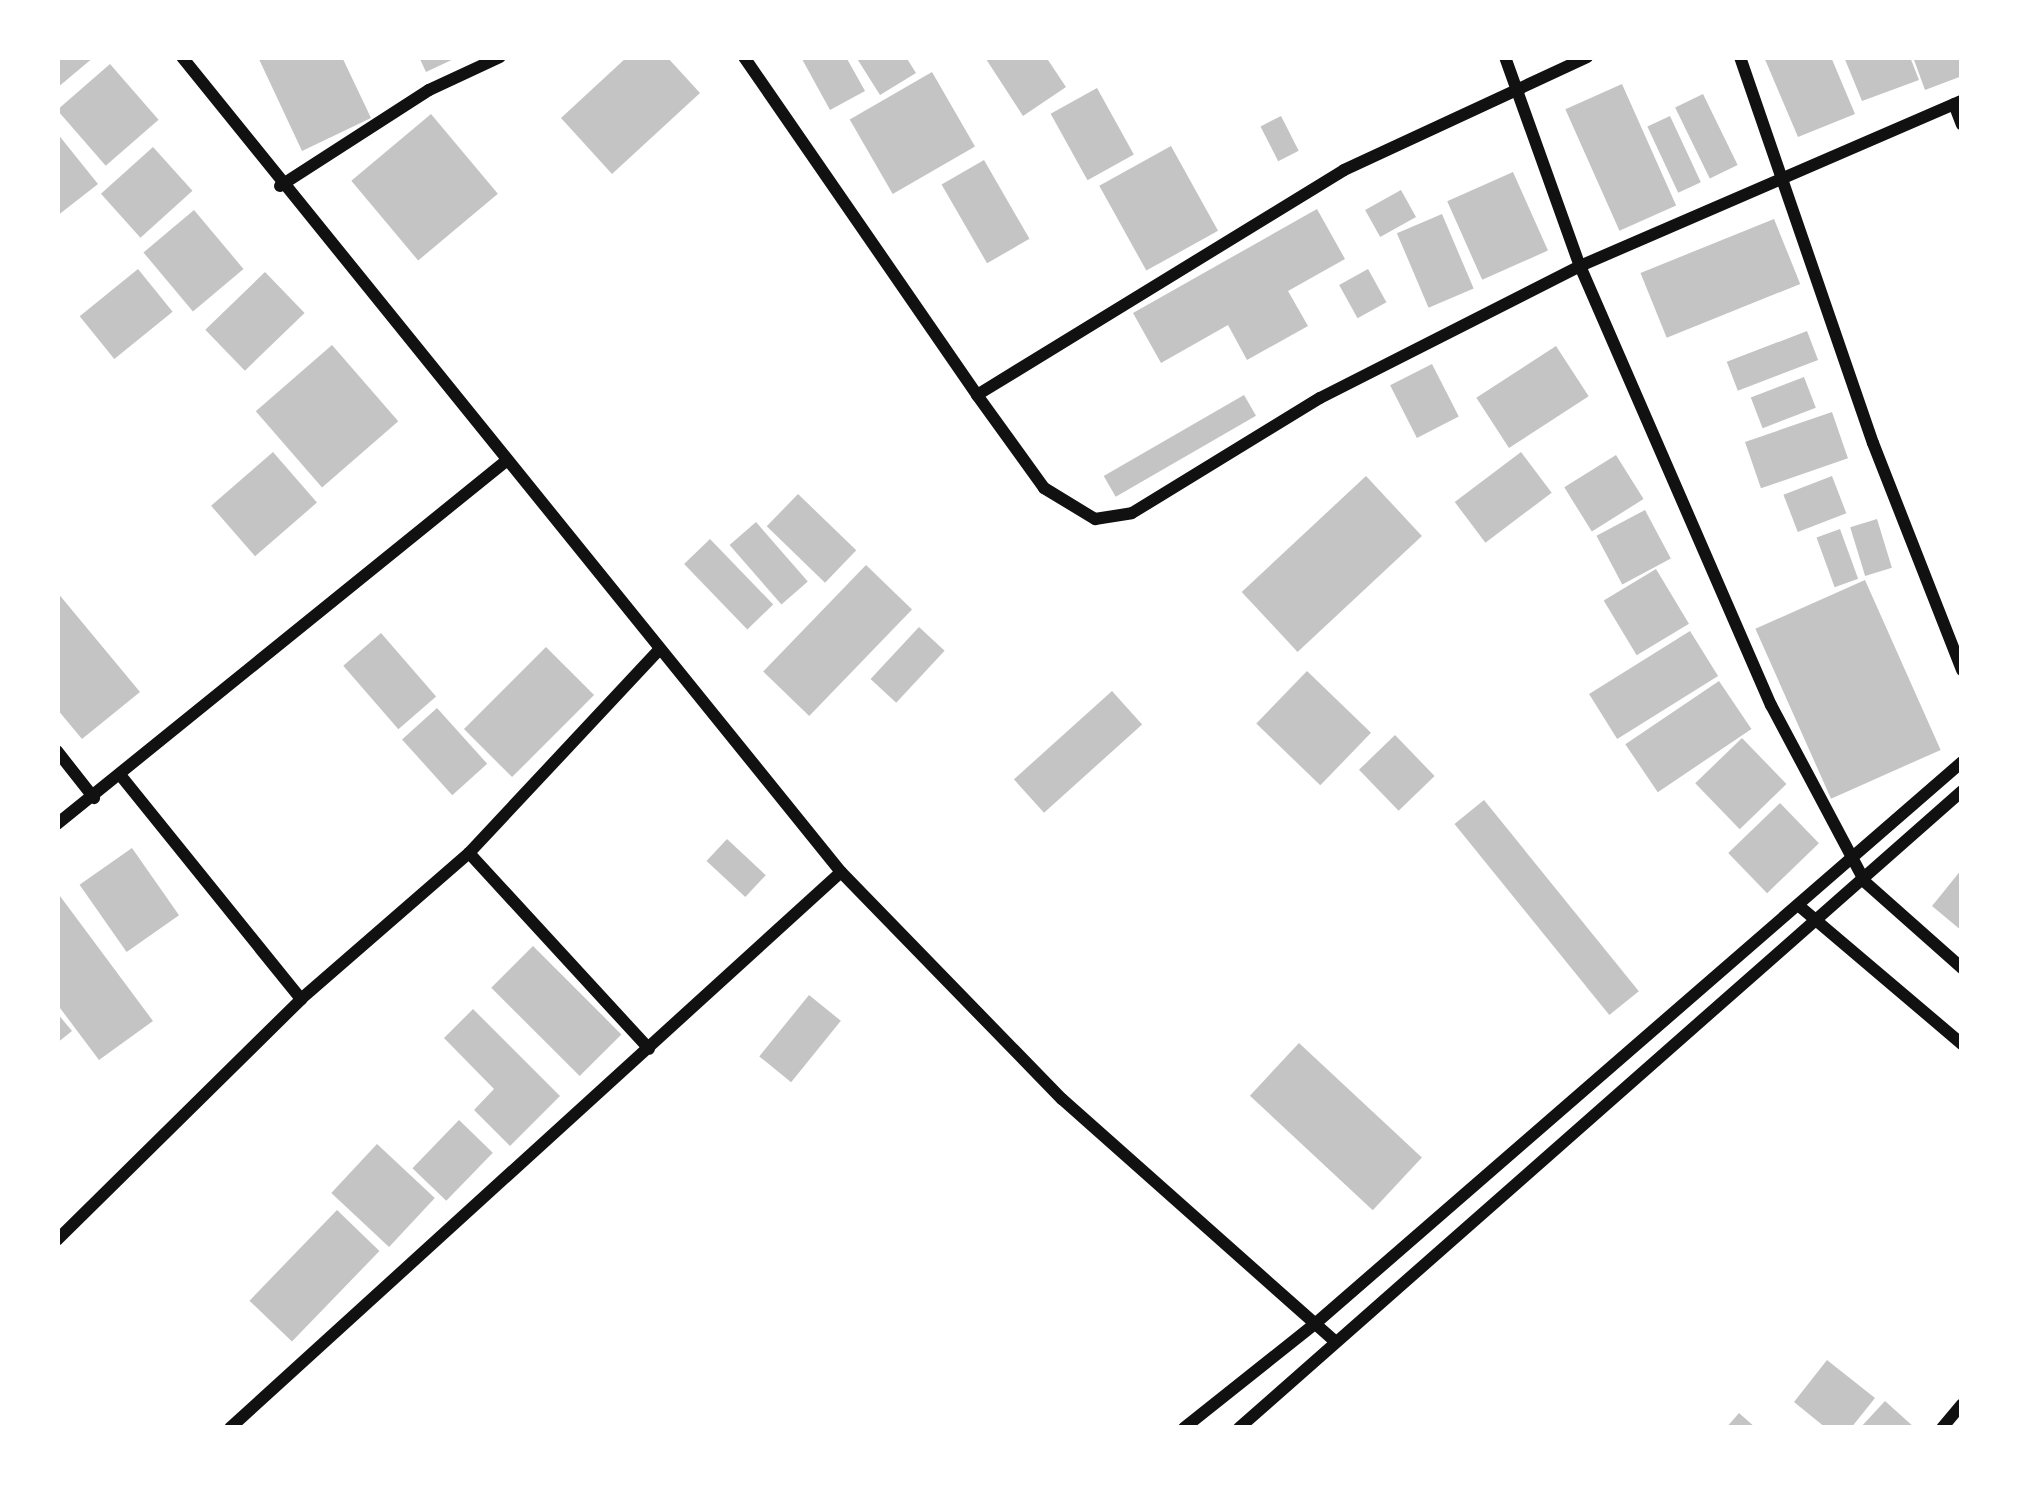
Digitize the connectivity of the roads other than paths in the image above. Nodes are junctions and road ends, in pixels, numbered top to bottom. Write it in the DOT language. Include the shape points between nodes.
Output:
graph roads {
  1 [pos="182,57"];
  2 [pos="500,57"];
  3 [pos="744,57"];
  4 [pos="1505,57"];
  5 [pos="1587,57"];
  6 [pos="1740,57"];
  7 [pos="1516,85"];
  8 [pos="1958,103"];
  9 [pos="1962,125"];
  10 [pos="1779,180"];
  11 [pos="280,186"];
  12 [pos="1580,266"];
  13 [pos="977,394"];
  14 [pos="506,461"];
  15 [pos="657,652"];
  16 [pos="1962,670"];
  17 [pos="57,751"];
  18 [pos="1962,761"];
  19 [pos="121,776"];
  20 [pos="1962,791"];
  21 [pos="94,798"];
  22 [pos="57,824"];
  23 [pos="470,853"];
  24 [pos="1852,857"];
  25 [pos="842,872"];
  26 [pos="1865,882"];
  27 [pos="1798,905"];
  28 [pos="1817,922"];
  29 [pos="1962,968"];
  30 [pos="301,999"];
  31 [pos="1962,1044"];
  32 [pos="650,1049"];
  33 [pos="57,1240"];
  34 [pos="1316,1323"];
  35 [pos="1335,1341"];
  36 [pos="1962,1404"];
  37 [pos="230,1428"];
  38 [pos="1184,1428"];
  39 [pos="1239,1428"];
  40 [pos="1942,1428"];
  1 -- 11 [label="street"];
  2 -- 11 [label="street" via="429,90"];
  3 -- 13 [label="street"];
  4 -- 7 [label="street"];
  5 -- 7 [label="street"];
  6 -- 10 [label="street"];
  7 -- 12 [label="street"];
  7 -- 13 [label="street" via="1344,170"];
  8 -- 9 [label="street"];
  8 -- 10 [label="street"];
  10 -- 12 [label="street"];
  10 -- 16 [label="street"];
  11 -- 14 [label="street"];
  12 -- 13 [label="street" via="1320,398 1132,513 1095,519 1044,488"];
  12 -- 24 [label="street" via="1771,705"];
  14 -- 15 [label="street"];
  14 -- 19 [label="street"];
  15 -- 23 [label="street"];
  15 -- 25 [label="street"];
  17 -- 21 [label="street"];
  18 -- 24 [label="street"];
  19 -- 21 [label="street"];
  19 -- 30 [label="street"];
  20 -- 26 [label="street"];
  21 -- 22 [label="street"];
  23 -- 30 [label="street"];
  23 -- 32 [label="street"];
  24 -- 26 [label="street"];
  24 -- 27 [label="street"];
  25 -- 32 [label="street"];
  25 -- 34 [label="street" via="1062,1099"];
  26 -- 28 [label="street"];
  26 -- 29 [label="street"];
  27 -- 28 [label="street"];
  27 -- 34 [label="street"];
  28 -- 31 [label="street"];
  28 -- 35 [label="street"];
  30 -- 33 [label="street"];
  32 -- 37 [label="street"];
  34 -- 35 [label="street"];
  34 -- 38 [label="street"];
  35 -- 39 [label="street"];
  36 -- 40 [label="street"];
}
